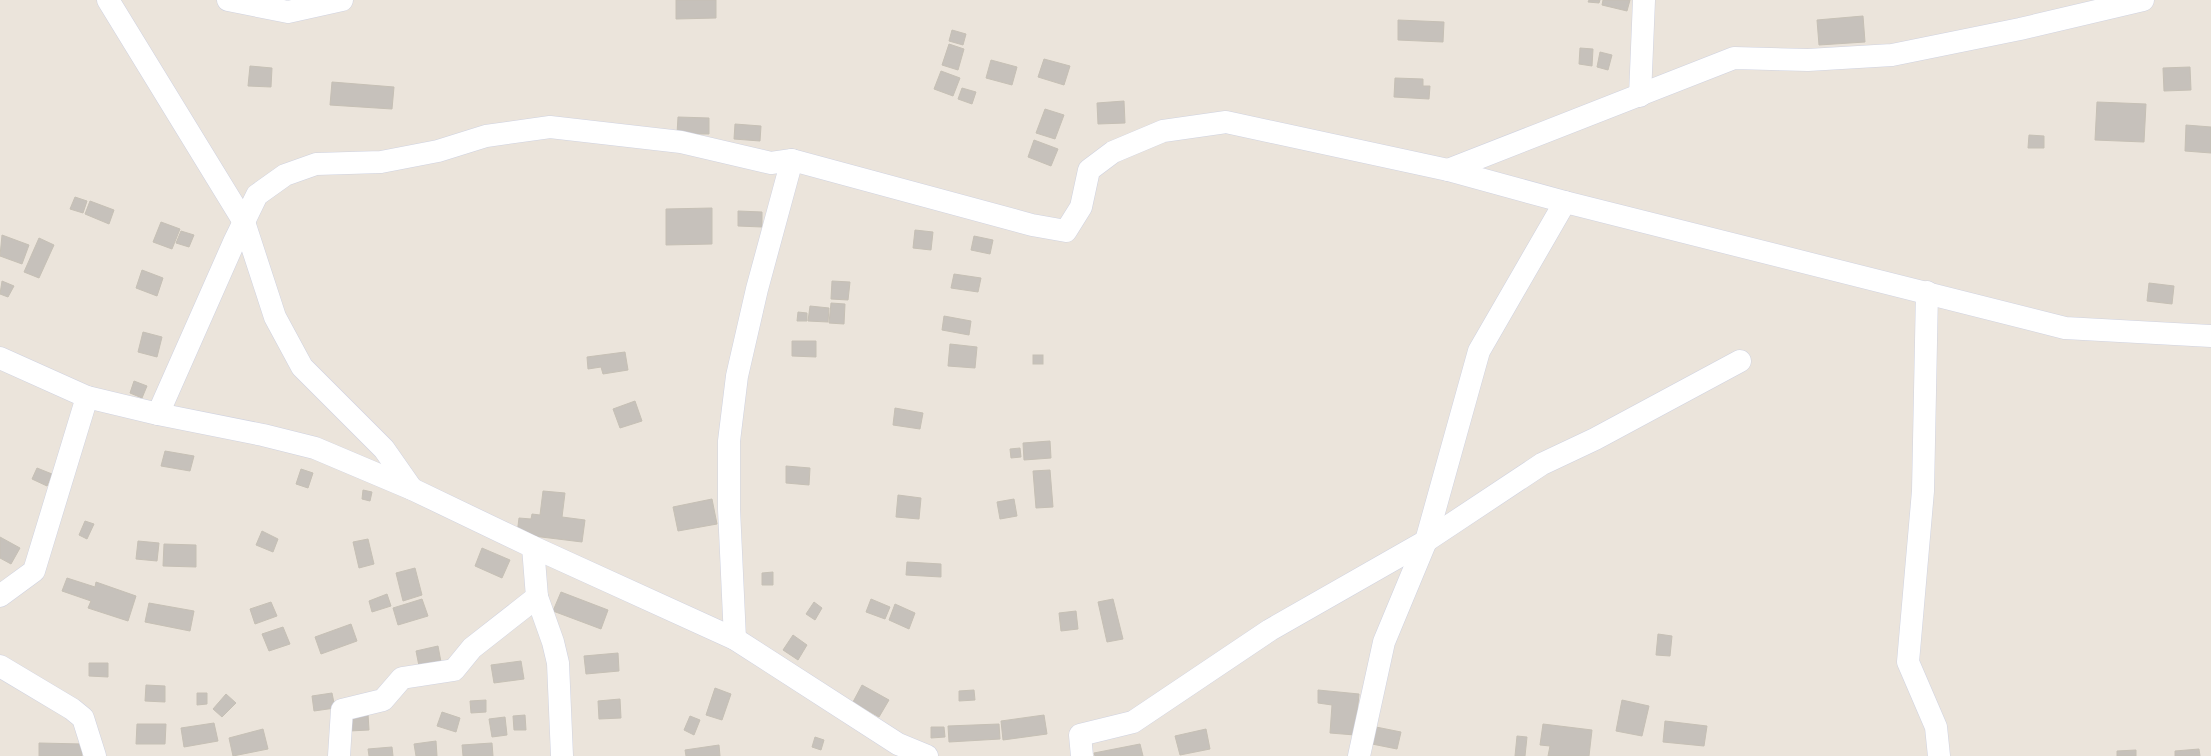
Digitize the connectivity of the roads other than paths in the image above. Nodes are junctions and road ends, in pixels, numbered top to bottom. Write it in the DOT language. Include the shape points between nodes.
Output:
graph roads {
  1 [pos="108,0"];
  2 [pos="228,0"];
  3 [pos="342,0"];
  4 [pos="1644,0"];
  5 [pos="2143,0"];
  6 [pos="1640,96"];
  7 [pos="792,160"];
  8 [pos="1448,170"];
  9 [pos="1564,202"];
  10 [pos="244,222"];
  11 [pos="1927,292"];
  12 [pos="2211,336"];
  13 [pos="0,358"];
  14 [pos="1740,361"];
  15 [pos="87,397"];
  16 [pos="158,414"];
  17 [pos="412,488"];
  18 [pos="1426,541"];
  19 [pos="532,547"];
  20 [pos="0,596"];
  21 [pos="537,597"];
  22 [pos="735,639"];
  23 [pos="0,666"];
  24 [pos="95,756"];
  25 [pos="339,756"];
  26 [pos="562,756"];
  27 [pos="927,756"];
  28 [pos="1082,756"];
  29 [pos="1359,756"];
  30 [pos="1939,756"];
  1 -- 10 [label="street"];
  2 -- 3 [label="street" via="288,12"];
  4 -- 6 [label="street"];
  5 -- 6 [label="street" via="2020,29 1892,55 1808,60 1734,58"];
  6 -- 8 [label="street"];
  7 -- 8 [label="street" via="1032,225 1066,231 1081,207 1089,170 1113,152 1163,131 1226,122"];
  7 -- 10 [label="street" via="771,163 681,142 550,127 486,136 438,151 381,162 316,164 285,176 257,195"];
  7 -- 22 [label="street" via="757,289 737,376 729,441 728,508"];
  8 -- 9 [label="street"];
  9 -- 11 [label="street"];
  9 -- 18 [label="street" via="1479,351"];
  10 -- 16 [label="street"];
  10 -- 17 [label="street" via="275,317 302,367 384,449"];
  11 -- 12 [label="street" via="2065,328"];
  11 -- 30 [label="street" via="1923,491 1908,662 1936,727"];
  13 -- 15 [label="street"];
  14 -- 18 [label="street" via="1595,439 1542,464"];
  15 -- 16 [label="street"];
  15 -- 20 [label="street" via="34,570"];
  16 -- 17 [label="street" via="315,448"];
  17 -- 19 [label="street"];
  18 -- 28 [label="street" via="1270,630 1133,722 1080,735"];
  18 -- 29 [label="street" via="1384,642"];
  19 -- 21 [label="street"];
  19 -- 22 [label="street"];
  21 -- 25 [label="street" via="472,648 454,670 402,678 383,700 342,710"];
  21 -- 26 [label="street" via="558,663"];
  22 -- 27 [label="street" via="898,744"];
  23 -- 24 [label="street" via="72,708 83,718"];
}
